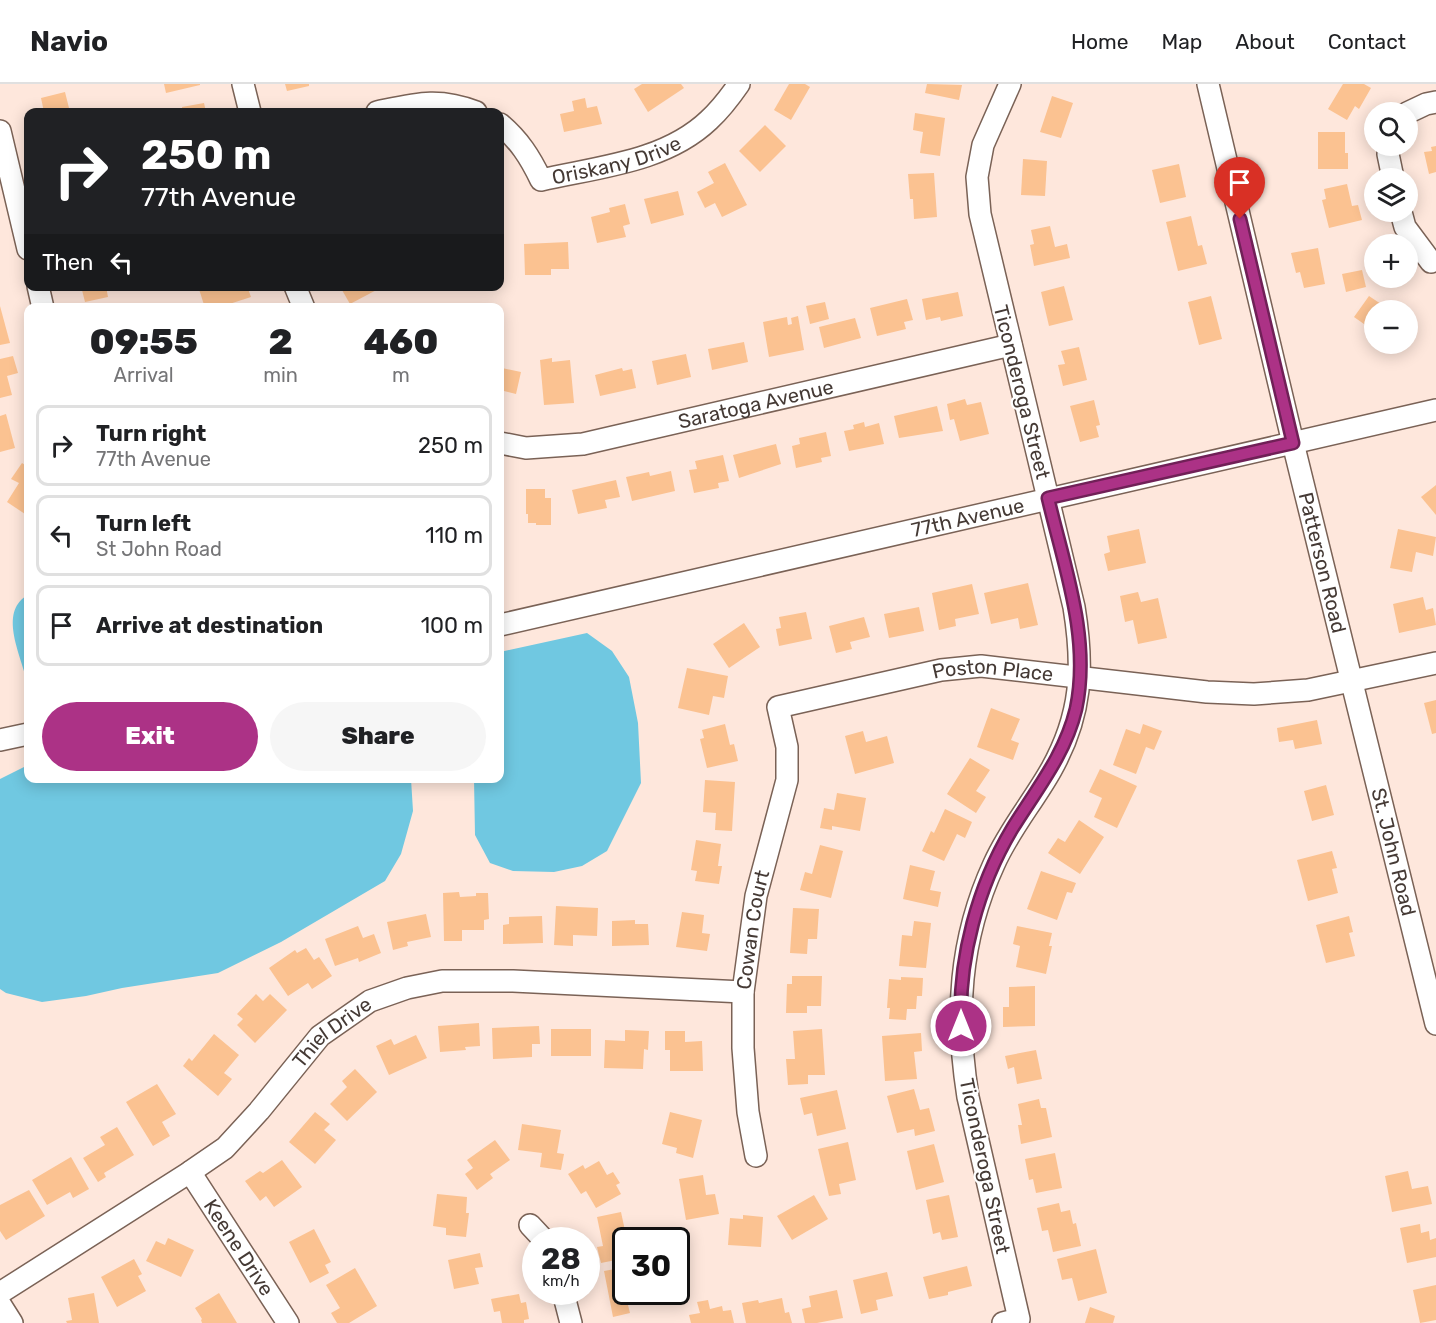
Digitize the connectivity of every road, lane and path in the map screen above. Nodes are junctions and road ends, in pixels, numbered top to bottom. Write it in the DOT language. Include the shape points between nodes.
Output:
graph roads {
  1 [pos="243,84"];
  2 [pos="739,84"];
  3 [pos="1010,84"];
  4 [pos="1208,84"];
  5 [pos="1436,102"];
  6 [pos="249,108"];
  7 [pos="397,108"];
  8 [pos="467,108"];
  9 [pos="1418,109"];
  10 [pos="504,128"];
  11 [pos="0,131"];
  12 [pos="1404,222"];
  13 [pos="24,232"];
  14 [pos="1431,262"];
  15 [pos="1011,345"];
  16 [pos="1436,410"];
  17 [pos="1293,443"];
  18 [pos="504,444"];
  19 [pos="1048,498"];
  20 [pos="504,624"];
  21 [pos="1436,663"];
  22 [pos="1080,678"];
  23 [pos="1352,682"];
  24 [pos="778,707"];
  25 [pos="24,735"];
  26 [pos="0,740"];
  27 [pos="743,992"];
  28 [pos="1436,1024"];
  29 [pos="756,1156"];
  30 [pos="190,1172"];
  31 [pos="0,1293"];
  32 [pos="0,1304"];
  33 [pos="566,1305"];
  34 [pos="1011,1321"];
  35 [pos="12,1323"];
  36 [pos="288,1323"];
  37 [pos="571,1323"];
  1 -- 6 [label="street"];
  2 -- 10 [label="street, Oriskany Drive" via="708,121 646,157 541,180 531,158"];
  3 -- 15 [label="street, Ticonderoga Street" via="983,145 977,177 980,214"];
  4 -- 17 [label="street, Patterson Road"];
  5 -- 9 [label="street"];
  7 -- 8 [label="street" via="426,102"];
  11 -- 13 [label="street"];
  12 -- 14 [label="street"];
  15 -- 18 [label="street, Saratoga Avenue" via="583,444 526,448"];
  15 -- 19 [label="street, Ticonderoga Street"];
  16 -- 17 [label="street, 77th Avenue"];
  17 -- 19 [label="street, 77th Avenue"];
  17 -- 23 [label="street, Patterson Road"];
  19 -- 20 [label="street, 77th Avenue"];
  19 -- 22 [label="street, Ticonderoga Street" via="1081,645"];
  21 -- 23 [label="street, Poston Place"];
  22 -- 23 [label="street, Poston Place" via="1254,694"];
  22 -- 24 [label="street, Poston Place" via="981,666 941,670"];
  22 -- 34 [label="street, Ticonderoga Street" via="1064,743 993,865 964,959 960,1008 963,1062"];
  23 -- 28 [label="street, St. John Road"];
  24 -- 27 [label="street, Cowan Court" via="787,747 787,780 756,896"];
  25 -- 26 [label="street"];
  27 -- 29 [label="street, Cowan Court" via="748,1112"];
  27 -- 30 [label="street, Thiel Drive" via="513,981 442,981 407,988 370,1002 320,1036 225,1148"];
  30 -- 31 [label="street, Thiel Drive"];
  30 -- 36 [label="street, Keene Drive"];
  32 -- 35 [label="street"];
  33 -- 37 [label="street"];
}
